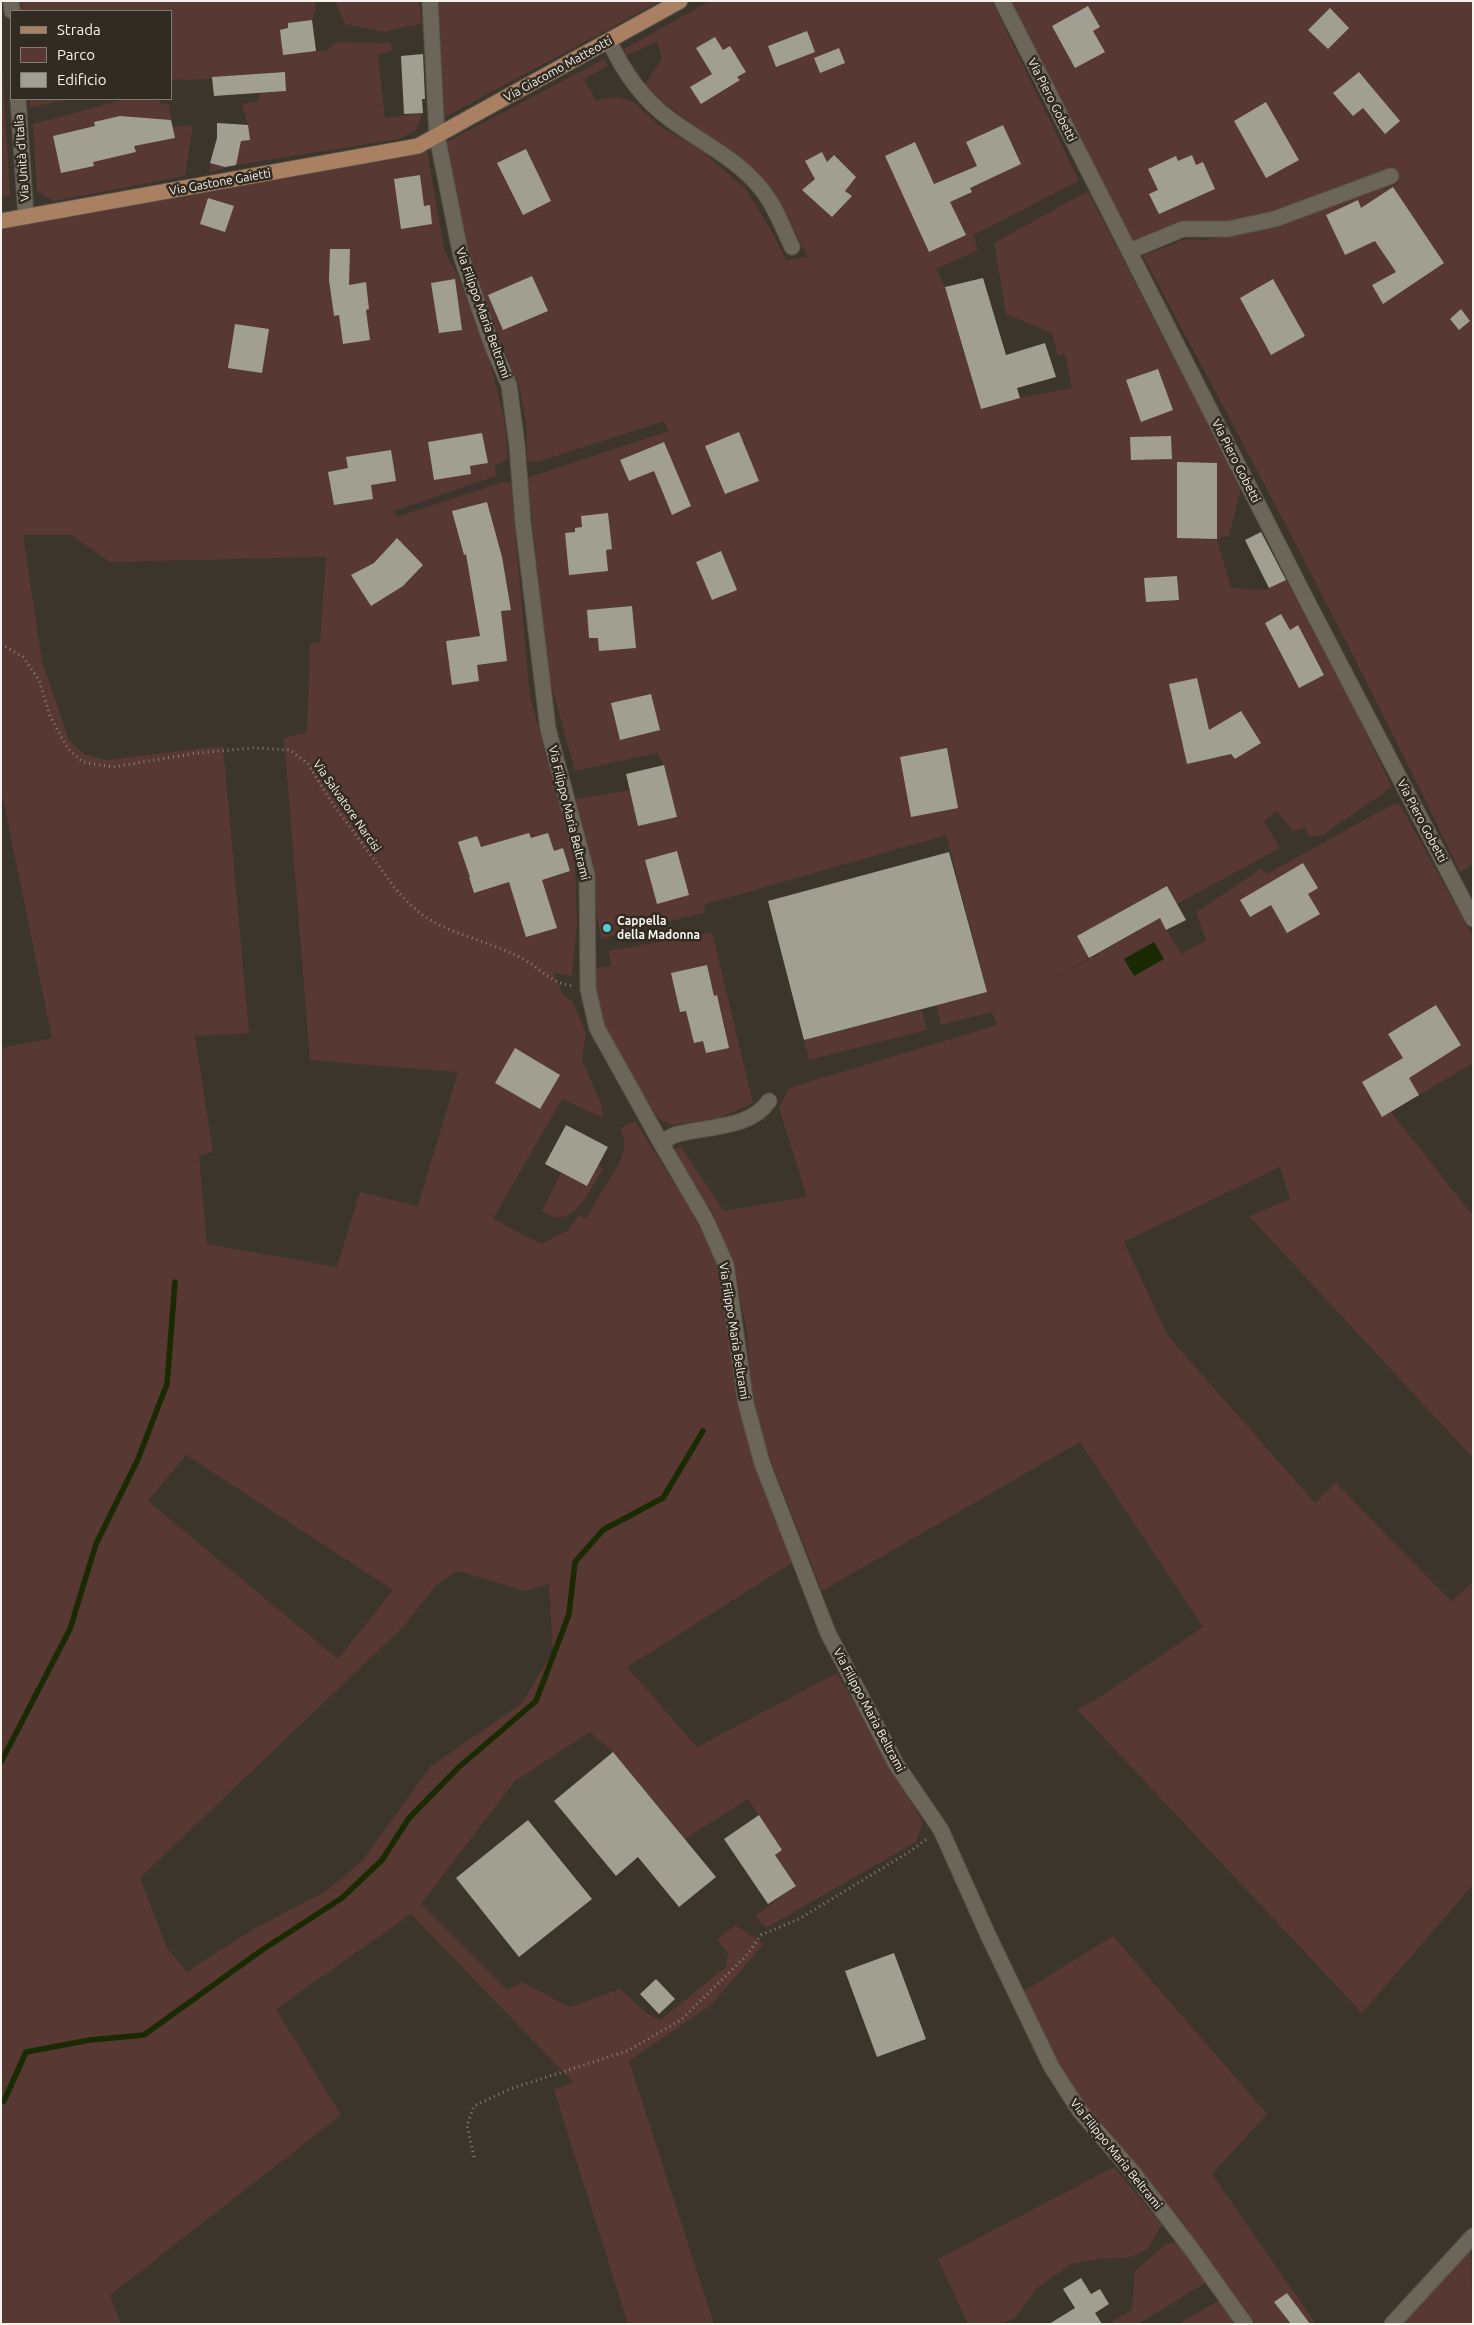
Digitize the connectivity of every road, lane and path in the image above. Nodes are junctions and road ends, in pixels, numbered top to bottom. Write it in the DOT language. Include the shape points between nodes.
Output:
graph roads {
  1 [pos="430,1"];
  2 [pos="680,1"];
  3 [pos="1002,1"];
  4 [pos="609,41"];
  5 [pos="18,100"];
  6 [pos="437,136"];
  7 [pos="1391,176"];
  8 [pos="26,217"];
  9 [pos="1,221"];
  10 [pos="792,247"];
  11 [pos="1130,251"];
  12 [pos="1,644"];
  13 [pos="1473,919"];
  14 [pos="588,989"];
  15 [pos="769,1101"];
  16 [pos="661,1143"];
  17 [pos="939,1826"];
  18 [pos="474,2157"];
  19 [pos="1473,2236"];
  20 [pos="1244,2324"];
  21 [pos="1392,2324"];
  1 -- 6 [label="street, Via Filippo Maria Beltrami"];
  2 -- 4 [label="main road, Via Giacomo Matteotti"];
  3 -- 11 [label="street, Via Piero Gobetti"];
  4 -- 6 [label="main road, Via Giacomo Matteotti"];
  4 -- 10 [label="street" via="621,66 641,94 671,120 737,165 762,190"];
  5 -- 8 [label="street, Via Unità d'Italia"];
  6 -- 8 [label="main road, Via Gastone Gaietti" via="418,146"];
  6 -- 14 [label="street, Via Filippo Maria Beltrami" via="461,256 509,385 548,729 587,875"];
  7 -- 11 [label="street" via="1275,219 1228,229 1183,229"];
  8 -- 9 [label="main road, Via Gastone Gaietti"];
  11 -- 13 [label="street, Via Piero Gobetti" via="1295,578"];
  12 -- 14 [label="path, Via Salvatore Narcisi" via="23,657 34,672 50,716 68,749 84,762 113,767 197,753 253,748 290,750 308,764 330,800 411,906 427,918 524,959 560,984"];
  14 -- 16 [label="street, Via Filippo Maria Beltrami" via="597,1028"];
  15 -- 16 [label="street" via="749,1118 676,1134"];
  16 -- 17 [label="street, Via Filippo Maria Beltrami" via="706,1220 726,1265 746,1404 762,1463 828,1633 896,1764"];
  17 -- 18 [label="path" via="909,1852 800,1919 761,1936 746,1956 681,2020 627,2051 510,2089 474,2106 467,2125"];
  17 -- 20 [label="street, Via Filippo Maria Beltrami" via="1051,2066 1079,2110 1176,2228"];
  19 -- 21 [label="street"];
}
